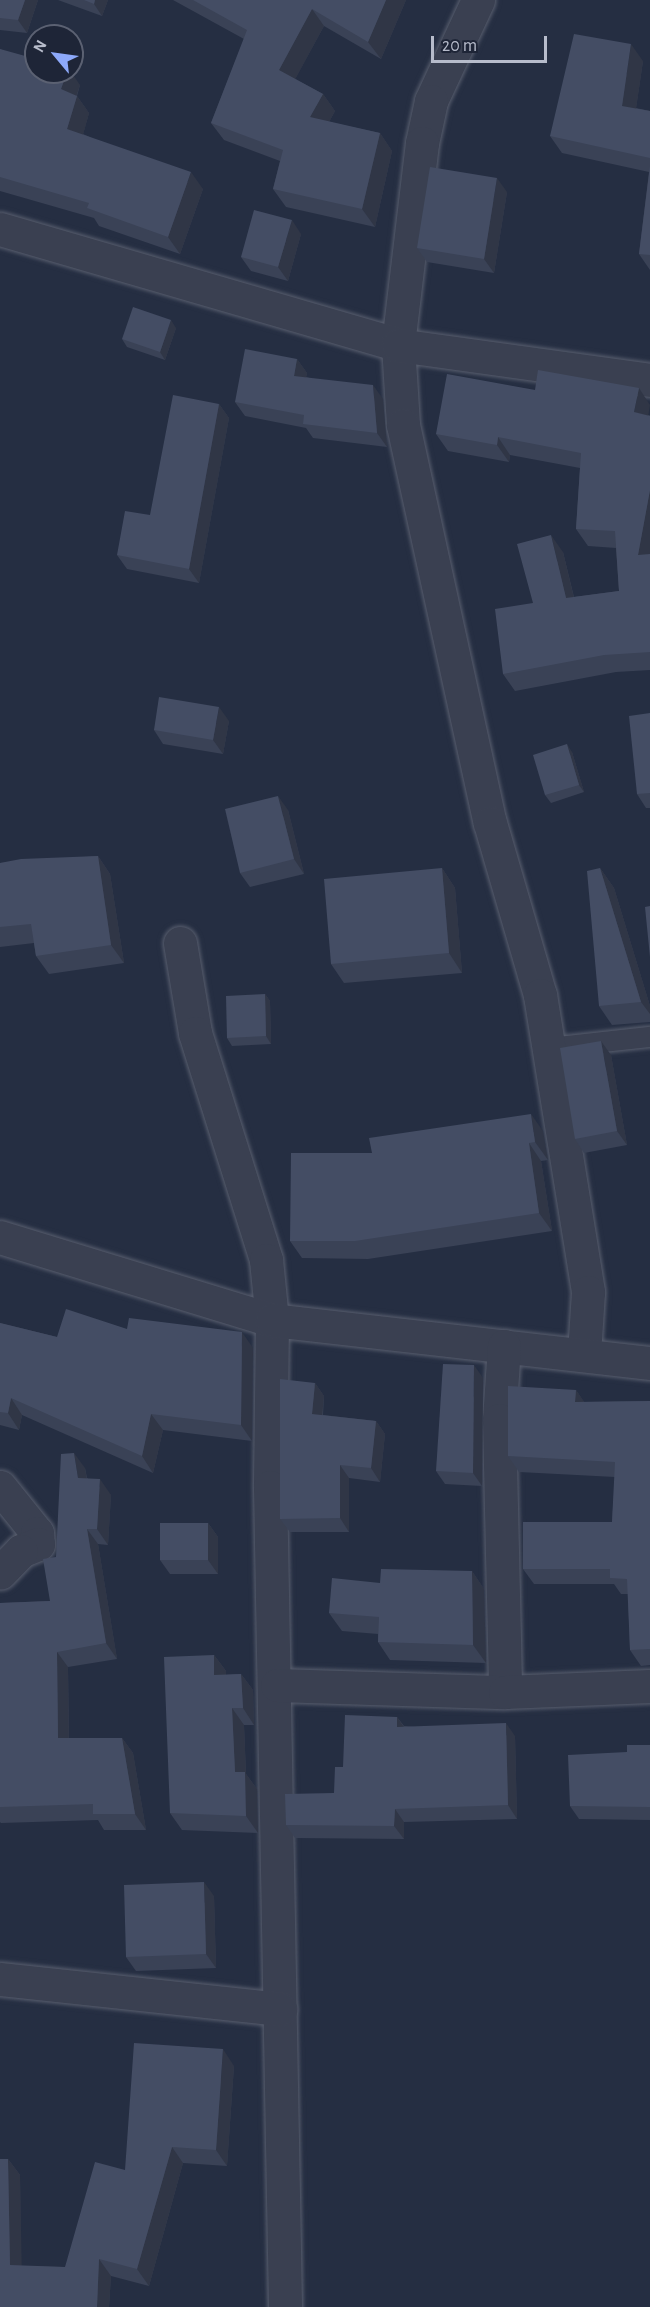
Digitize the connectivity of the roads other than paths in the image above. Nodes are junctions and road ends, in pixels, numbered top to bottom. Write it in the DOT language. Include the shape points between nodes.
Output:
graph roads {
  1 [pos="477,0"];
  2 [pos="0,229"];
  3 [pos="398,345"];
  4 [pos="650,380"];
  5 [pos="180,943"];
  6 [pos="650,1037"];
  7 [pos="548,1048"];
  8 [pos="0,1237"];
  9 [pos="272,1320"];
  10 [pos="504,1346"];
  11 [pos="584,1354"];
  12 [pos="650,1363"];
  13 [pos="0,1488"];
  14 [pos="0,1573"];
  15 [pos="277,1685"];
  16 [pos="650,1686"];
  17 [pos="505,1692"];
  18 [pos="0,1979"];
  19 [pos="280,2010"];
  20 [pos="285,2307"];
  1 -- 3 [label="street" via="431,101 422,144"];
  2 -- 3 [label="street"];
  3 -- 4 [label="street"];
  3 -- 7 [label="street" via="404,425 490,823 540,995"];
  5 -- 9 [label="street" via="195,1033 266,1260"];
  6 -- 7 [label="lane"];
  7 -- 11 [label="street" via="588,1292"];
  8 -- 9 [label="street"];
  9 -- 10 [label="street"];
  9 -- 15 [label="street" via="270,1487"];
  10 -- 11 [label="street"];
  10 -- 17 [label="street" via="500,1420"];
  11 -- 12 [label="street"];
  13 -- 14 [label="street" via="37,1533 38,1544 21,1551"];
  15 -- 17 [label="street"];
  15 -- 19 [label="street"];
  16 -- 17 [label="street"];
  18 -- 19 [label="street"];
  19 -- 20 [label="street"];
}
